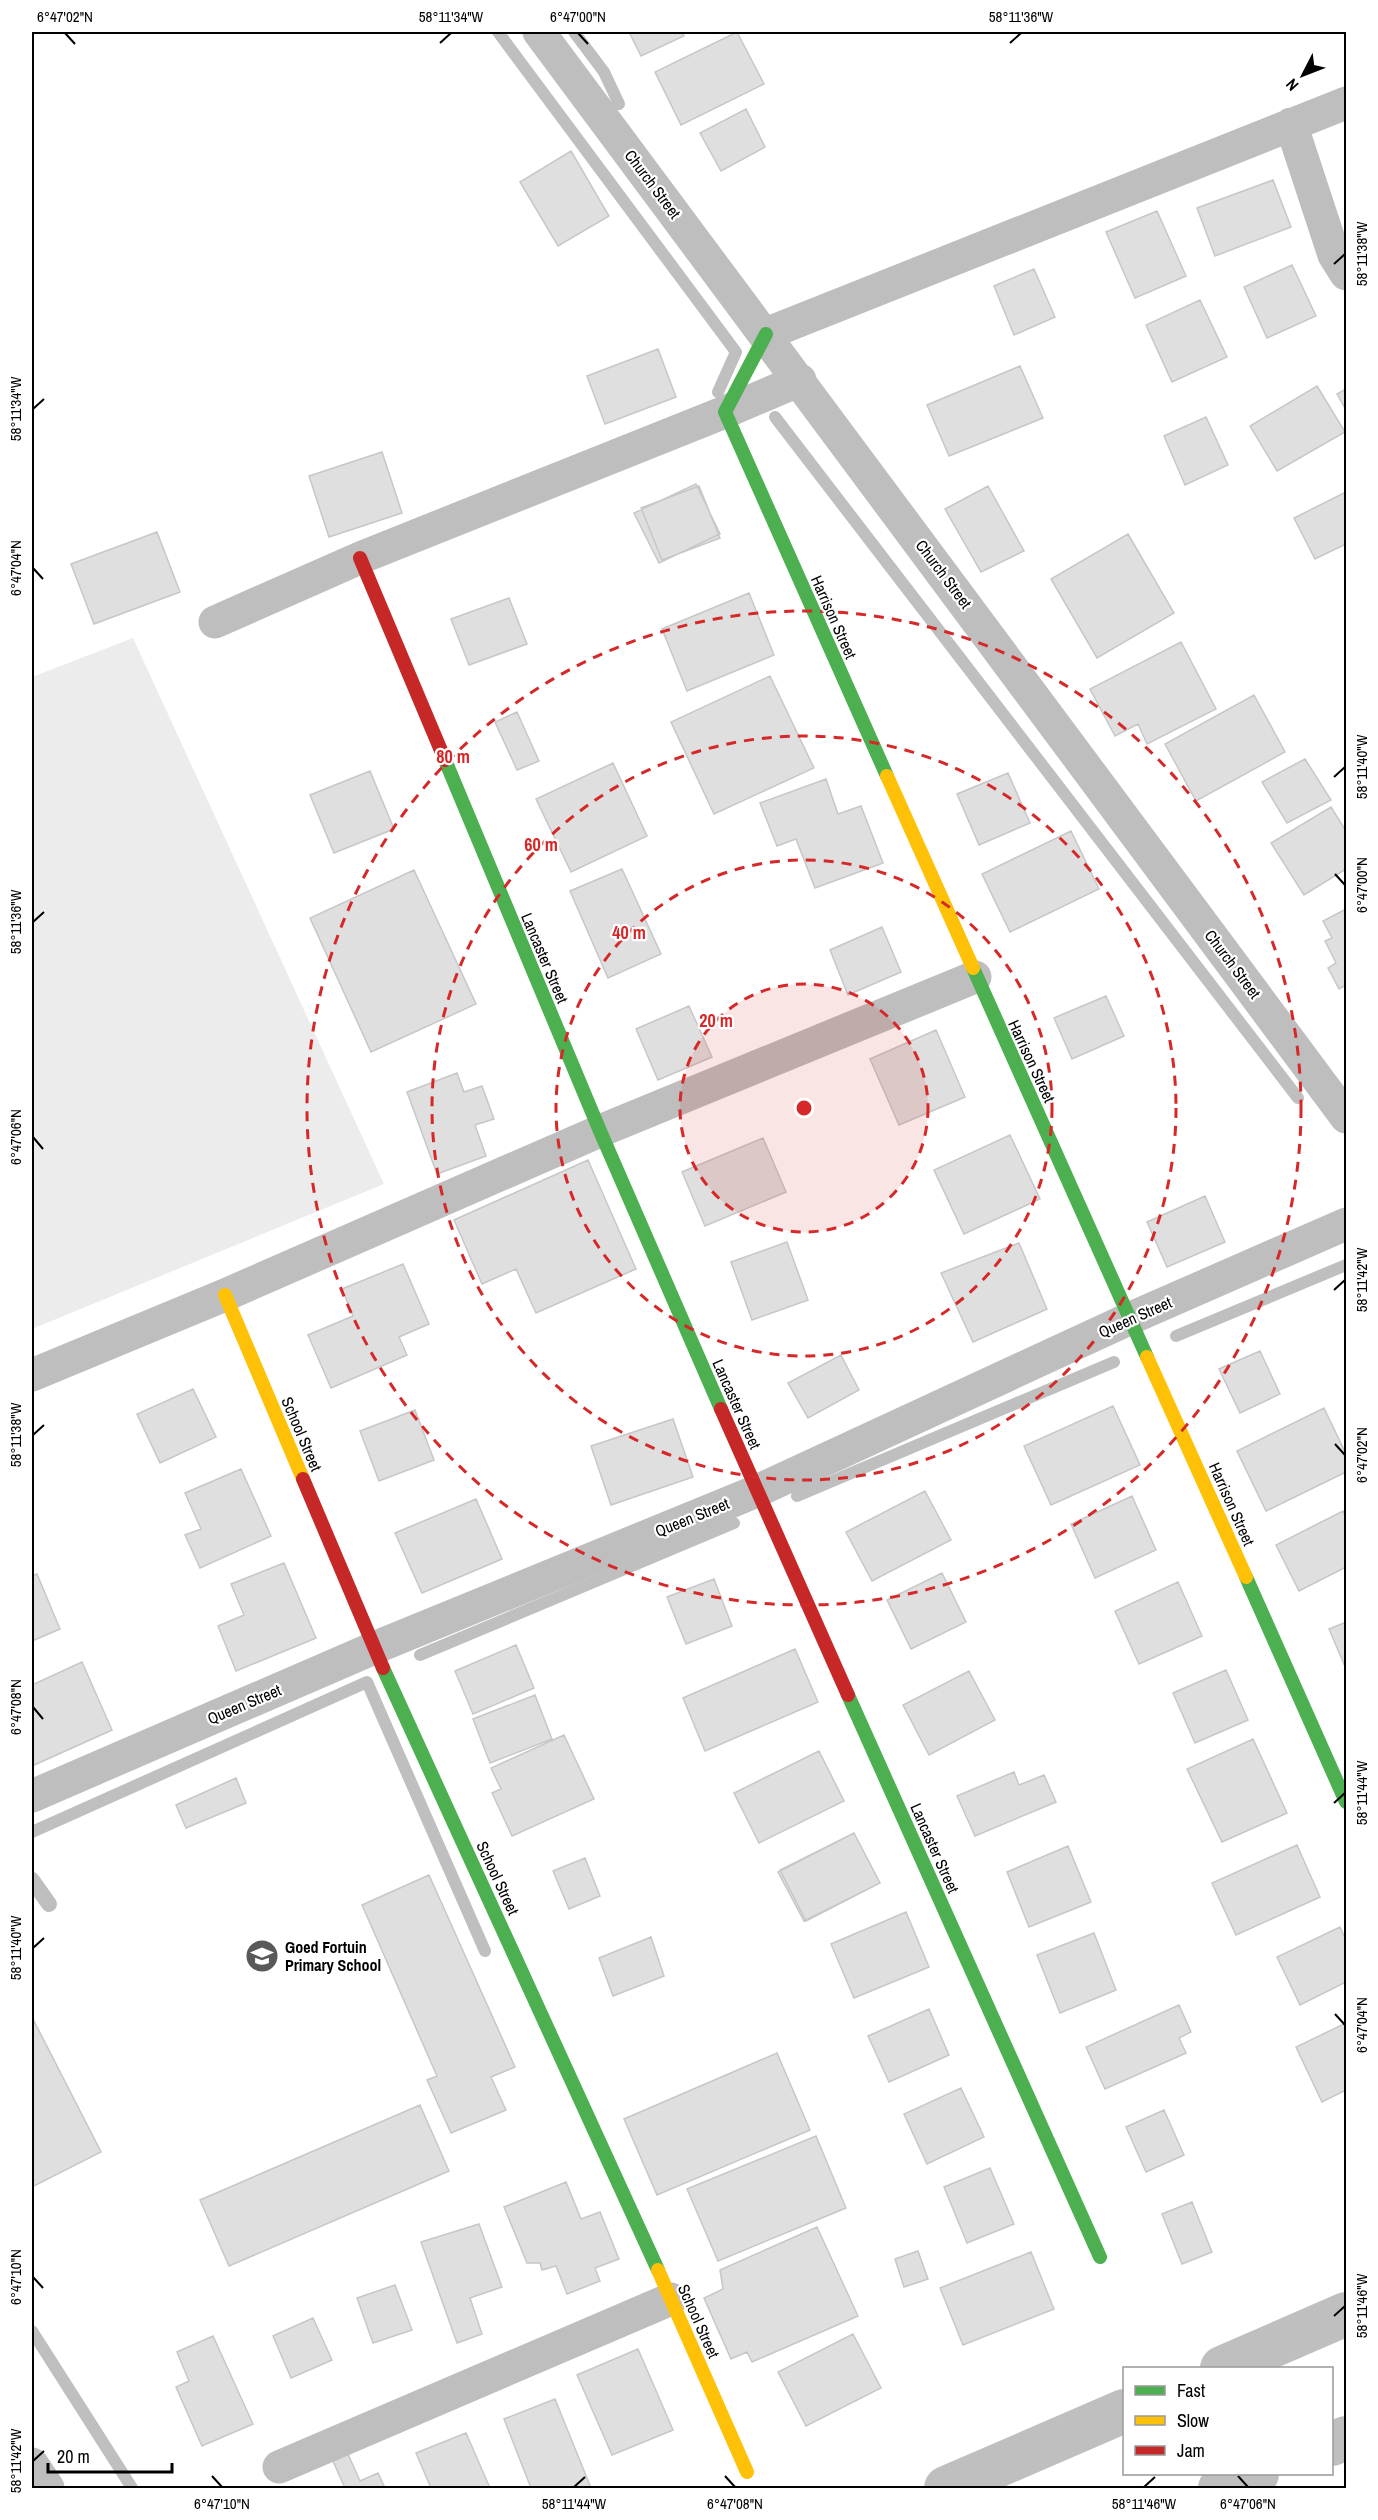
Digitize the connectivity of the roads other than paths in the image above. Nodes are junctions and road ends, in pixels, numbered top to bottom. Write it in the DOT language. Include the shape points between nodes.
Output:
graph roads {
  1 [pos="539,32"];
  2 [pos="1347,103"];
  3 [pos="1291,124"];
  4 [pos="1347,274"];
  5 [pos="766,334"];
  6 [pos="800,380"];
  7 [pos="725,412"];
  8 [pos="360,558"];
  9 [pos="215,622"];
  10 [pos="975,976"];
  11 [pos="1347,1117"];
  12 [pos="600,1131"];
  13 [pos="1347,1224"];
  14 [pos="225,1295"];
  15 [pos="1131,1318"];
  16 [pos="32,1375"];
  17 [pos="757,1491"];
  18 [pos="374,1648"];
  19 [pos="32,1796"];
  20 [pos="1347,1802"];
  21 [pos="32,1880"];
  22 [pos="49,1904"];
  23 [pos="1100,2257"];
  24 [pos="671,2299"];
  25 [pos="32,2464"];
  26 [pos="279,2466"];
  27 [pos="747,2472"];
  28 [pos="48,2488"];
  1 -- 5 [label="street, Church Street"];
  2 -- 3 [label="street"];
  3 -- 4 [label="street" via="1334,255"];
  3 -- 5 [label="street"];
  5 -- 6 [label="street, Church Street"];
  5 -- 7 [label="street"];
  6 -- 7 [label="street"];
  6 -- 11 [label="street, Church Street"];
  7 -- 8 [label="street"];
  7 -- 10 [label="street, Harrison Street"];
  8 -- 9 [label="street"];
  8 -- 12 [label="street, Lancaster Street"];
  10 -- 12 [label="street"];
  10 -- 15 [label="street, Harrison Street"];
  12 -- 14 [label="street"];
  12 -- 17 [label="street, Lancaster Street"];
  13 -- 15 [label="street, Queen Street"];
  14 -- 16 [label="street"];
  14 -- 18 [label="street, School Street"];
  15 -- 17 [label="street, Queen Street"];
  15 -- 20 [label="street, Harrison Street"];
  17 -- 18 [label="street, Queen Street"];
  17 -- 23 [label="street, Lancaster Street"];
  18 -- 19 [label="street, Queen Street"];
  18 -- 24 [label="street, School Street"];
  21 -- 22 [label="lane"];
  24 -- 26 [label="street"];
  24 -- 27 [label="street, School Street"];
  25 -- 28 [label="street"];
}
